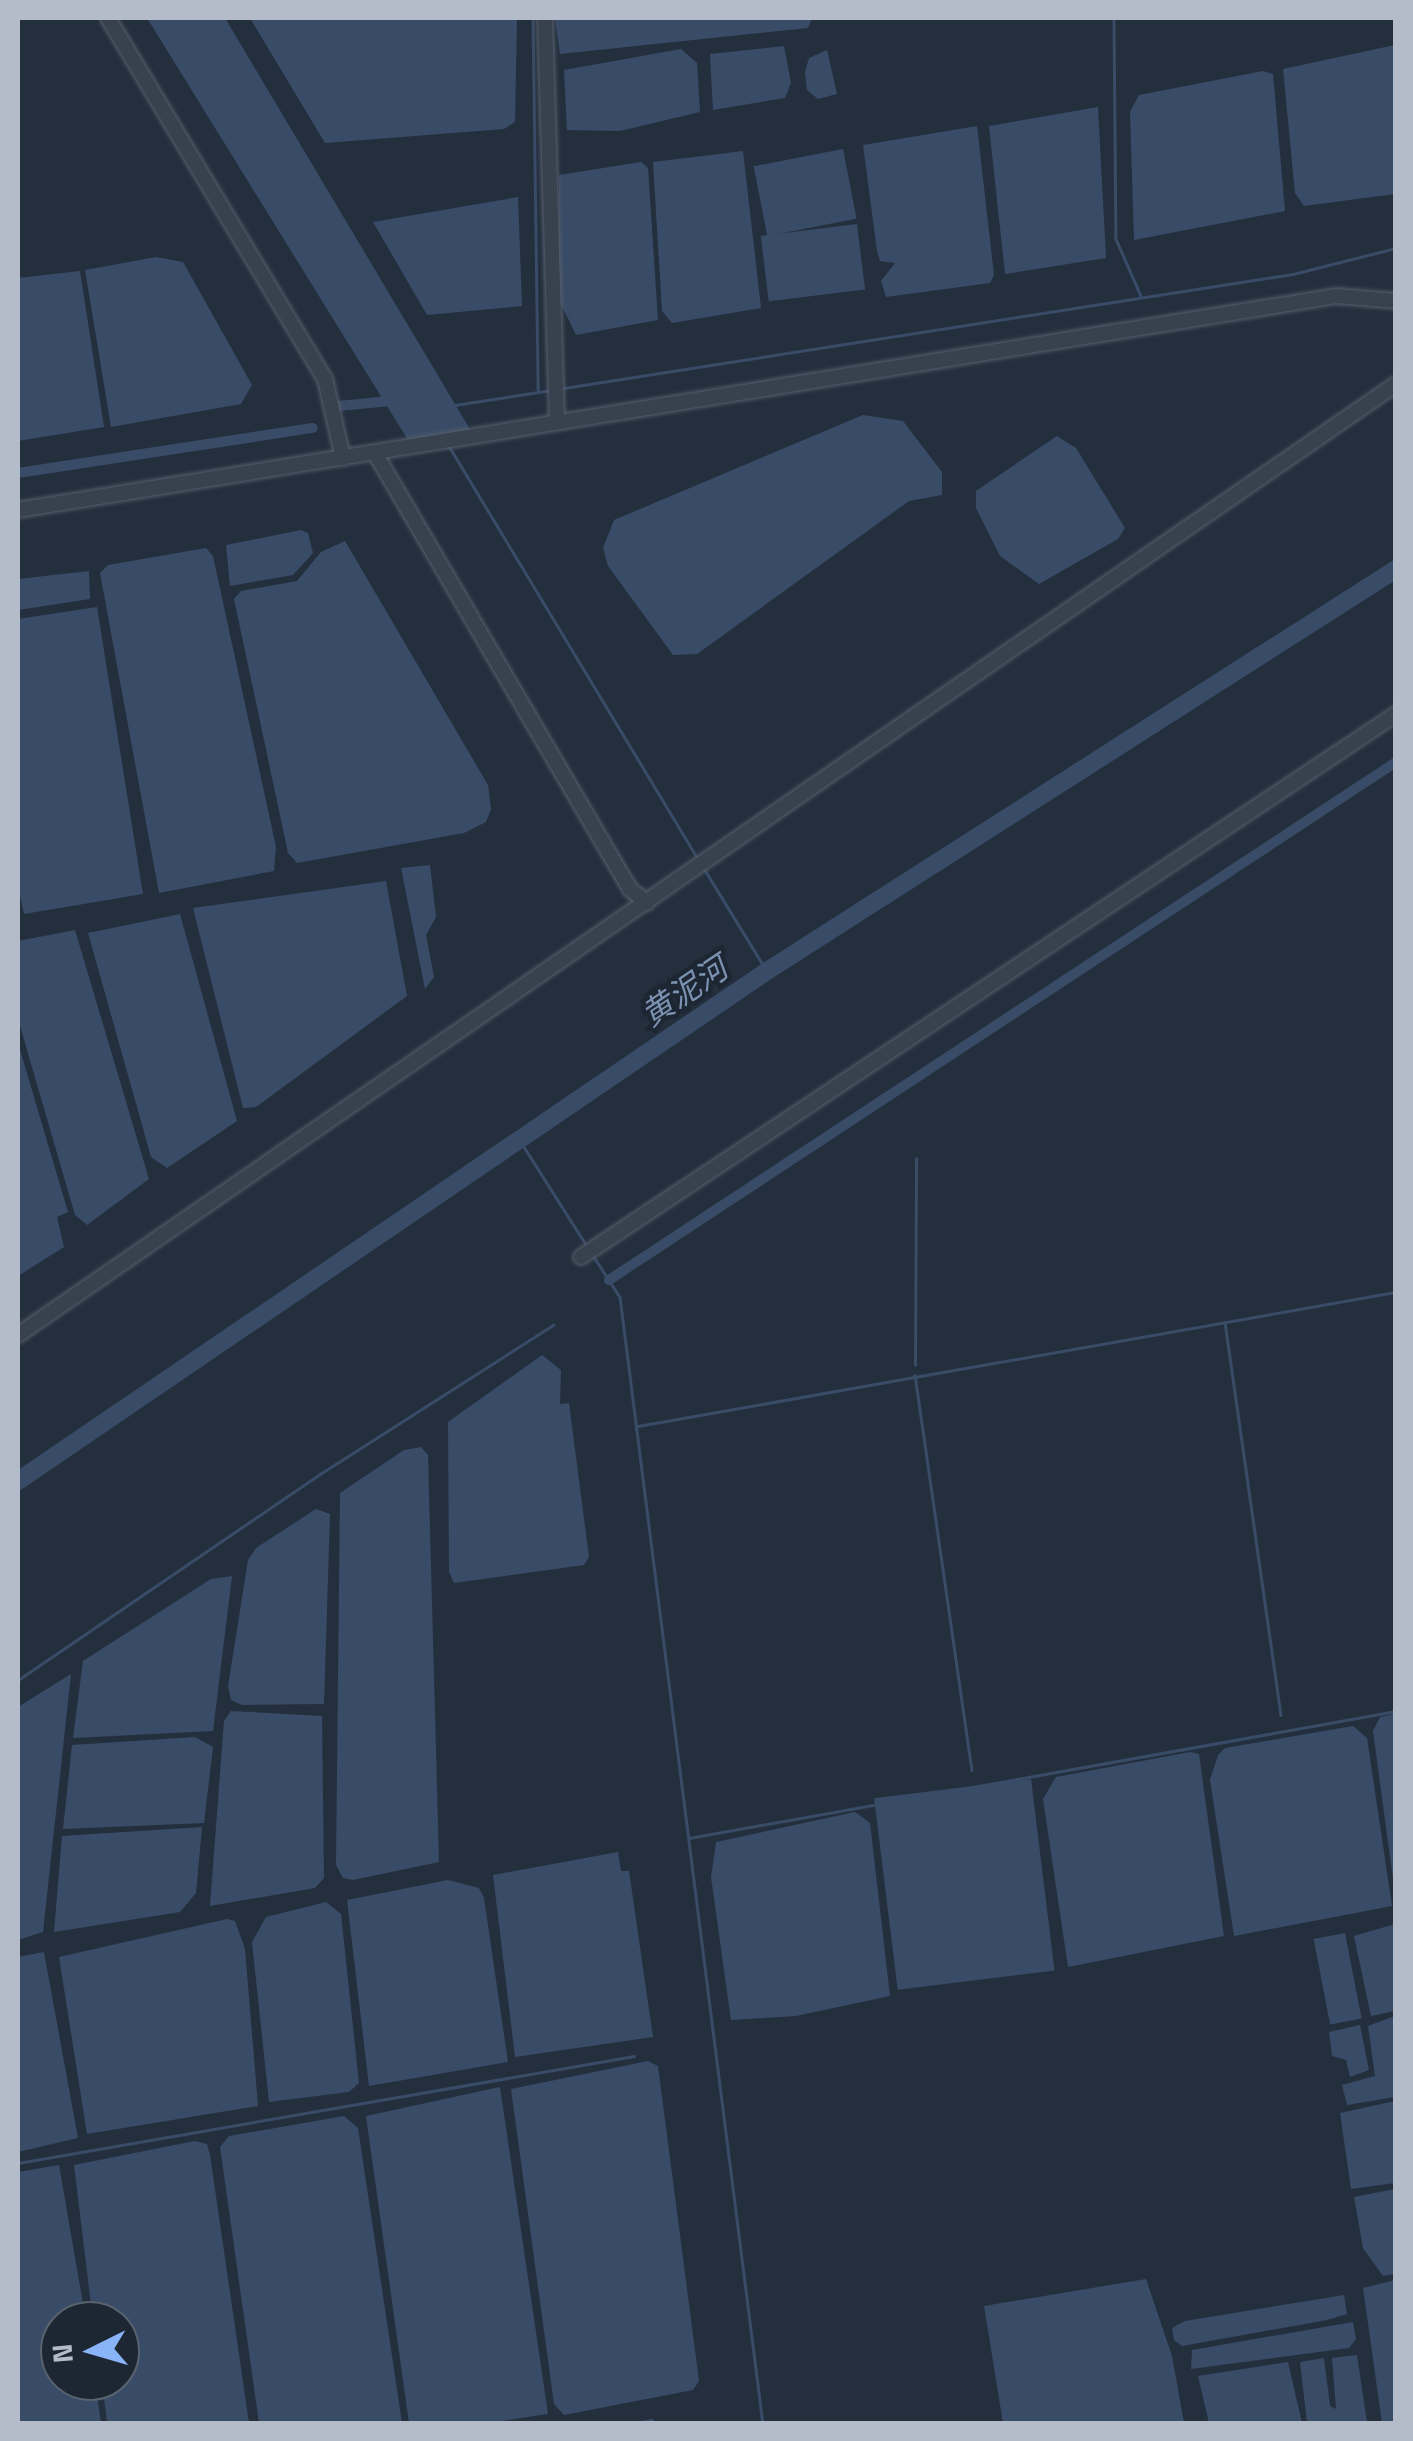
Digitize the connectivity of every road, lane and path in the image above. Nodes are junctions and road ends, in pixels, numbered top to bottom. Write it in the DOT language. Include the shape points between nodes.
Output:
graph roads {
  1 [pos="108,18"];
  2 [pos="545,18"];
  3 [pos="1396,301"];
  4 [pos="1396,384"];
  5 [pos="557,423"];
  6 [pos="375,453"];
  7 [pos="344,458"];
  8 [pos="18,510"];
  9 [pos="1396,714"];
  10 [pos="646,903"];
  11 [pos="581,1257"];
  12 [pos="18,1335"];
  1 -- 7 [label="street" via="325,379"];
  2 -- 5 [label="street"];
  3 -- 5 [label="street" via="1337,296"];
  4 -- 10 [label="street"];
  5 -- 6 [label="street"];
  6 -- 7 [label="street"];
  6 -- 10 [label="street" via="630,888"];
  7 -- 8 [label="street"];
  9 -- 11 [label="street"];
  10 -- 12 [label="street"];
}
